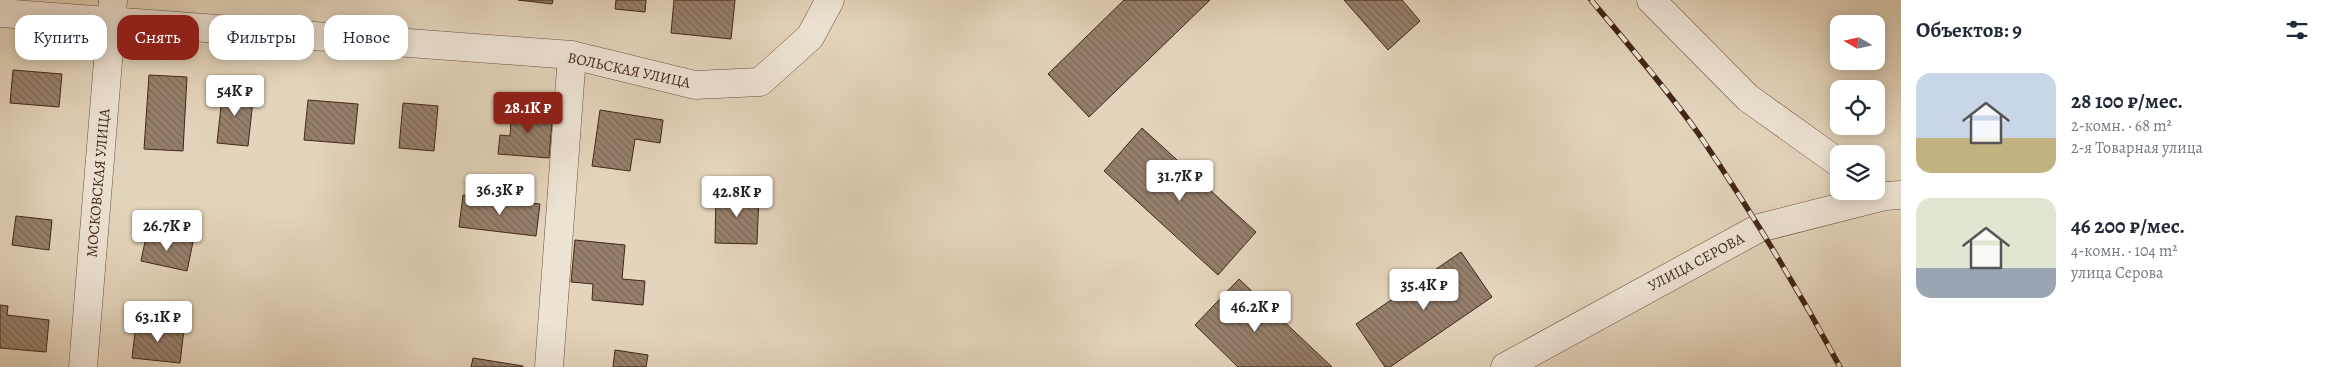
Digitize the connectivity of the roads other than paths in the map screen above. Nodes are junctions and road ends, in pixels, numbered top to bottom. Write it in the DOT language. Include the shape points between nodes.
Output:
graph roads {
  1 [pos="830,0"];
  2 [pos="1651,0"];
  3 [pos="112,11"];
  4 [pos="0,13"];
  5 [pos="572,55"];
  6 [pos="1830,157"];
  7 [pos="1887,194"];
  8 [pos="83,367"];
  9 [pos="549,367"];
  10 [pos="1506,367"];
  1 -- 5 [label="street, ВОЛЬСКАЯ УЛИЦА" via="810,37 760,82 695,85"];
  2 -- 6 [label="street" via="1748,98"];
  3 -- 4 [label="street, ВОЛЬСКАЯ УЛИЦА"];
  3 -- 5 [label="street, ВОЛЬСКАЯ УЛИЦА"];
  3 -- 8 [label="street, МОСКОВСКАЯ УЛИЦА"];
  5 -- 9 [label="street"];
  7 -- 10 [label="street, УЛИЦА СЕРОВА" via="1759,228"];
}
